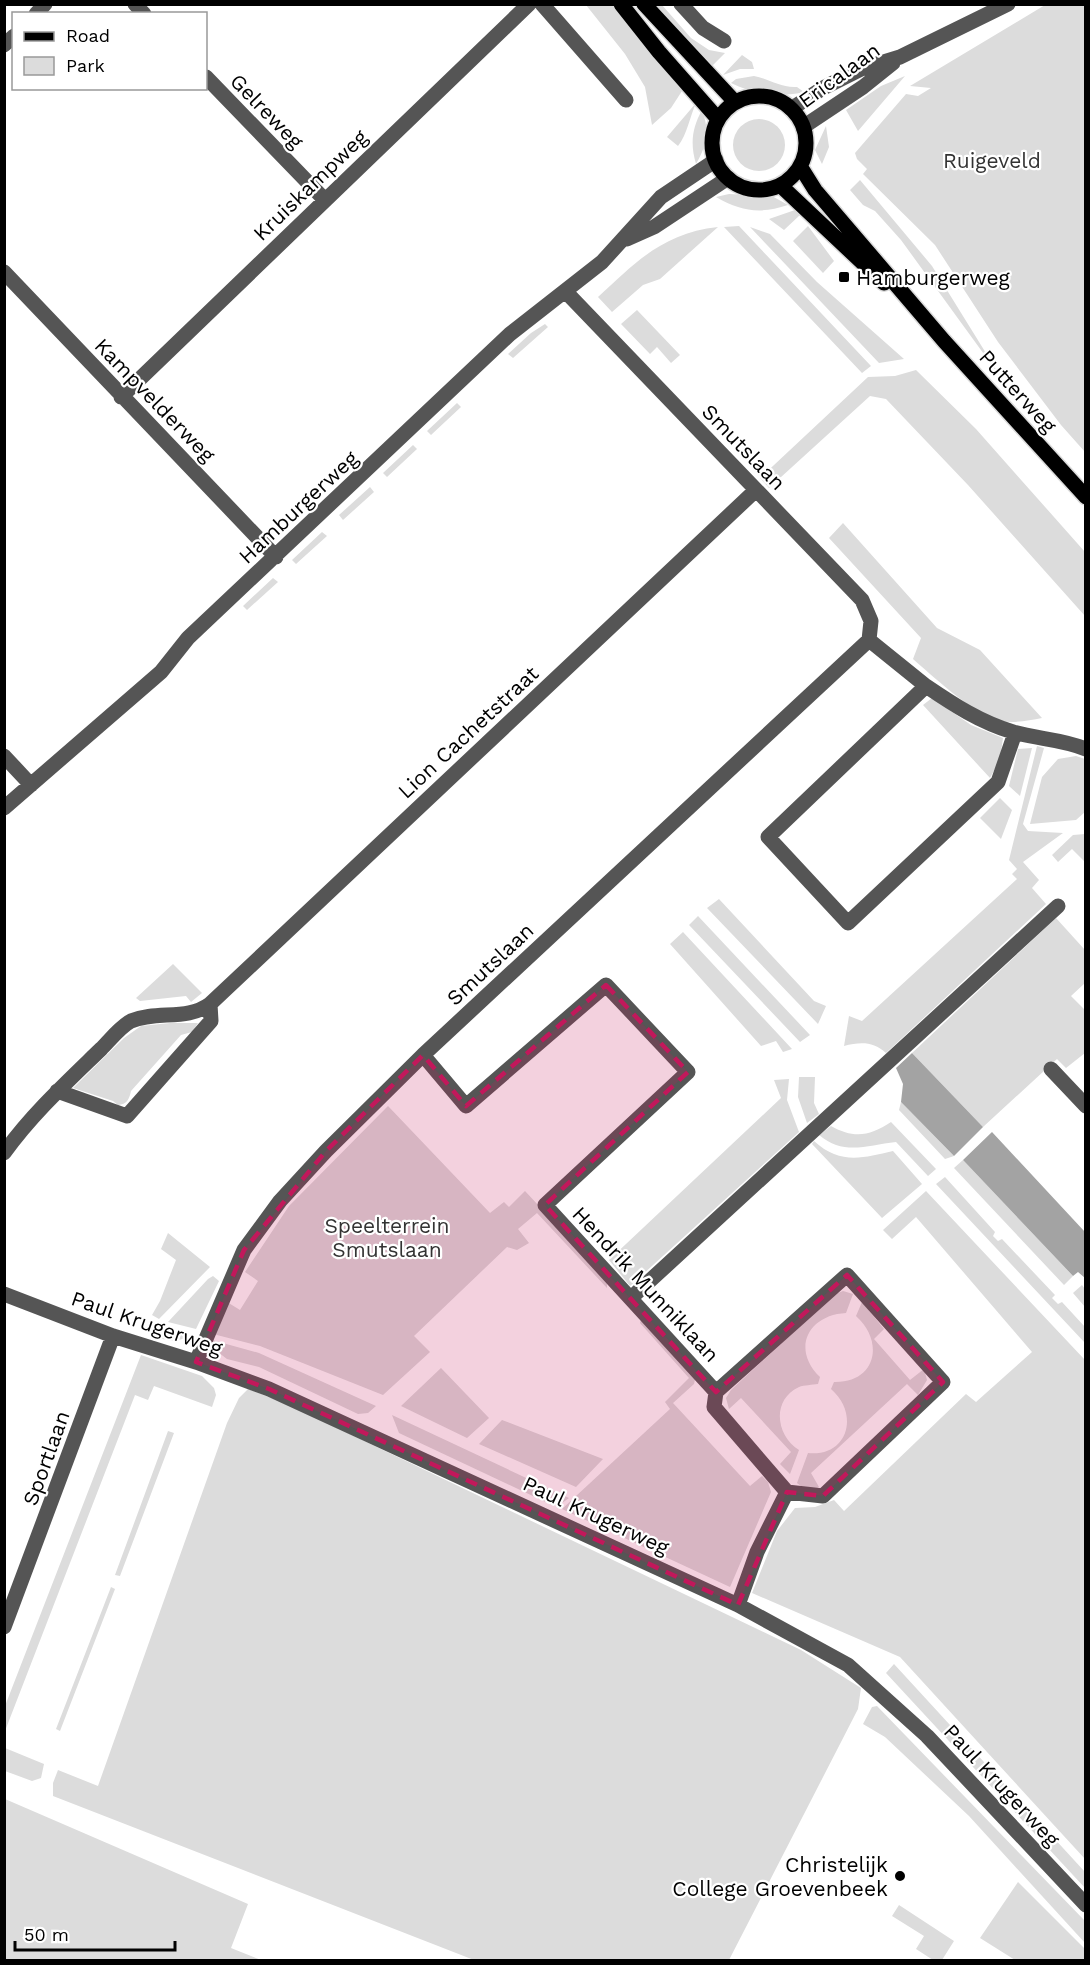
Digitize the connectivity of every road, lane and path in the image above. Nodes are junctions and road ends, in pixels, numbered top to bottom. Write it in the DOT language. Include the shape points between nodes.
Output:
graph roads {
  1 [pos="529,4"];
  2 [pos="542,4"];
  3 [pos="621,4"];
  4 [pos="644,4"];
  5 [pos="681,4"];
  6 [pos="1008,4"];
  7 [pos="724,41"];
  8 [pos="900,57"];
  9 [pos="207,78"];
  10 [pos="626,100"];
  11 [pos="735,102"];
  12 [pos="791,109"];
  13 [pos="718,119"];
  14 [pos="803,127"];
  15 [pos="716,160"];
  16 [pos="800,166"];
  17 [pos="728,178"];
  18 [pos="780,185"];
  19 [pos="324,199"];
  20 [pos="624,241"];
  21 [pos="4,272"];
  22 [pos="566,292"];
  23 [pos="944,341"];
  24 [pos="122,397"];
  25 [pos="756,489"];
  26 [pos="1086,497"];
  27 [pos="276,557"];
  28 [pos="869,640"];
  29 [pos="926,686"];
  30 [pos="1015,733"];
  31 [pos="1086,748"];
  32 [pos="4,756"];
  33 [pos="31,785"];
  34 [pos="4,808"];
  35 [pos="1058,906"];
  36 [pos="210,1004"];
  37 [pos="423,1055"];
  38 [pos="1051,1069"];
  39 [pos="57,1091"];
  40 [pos="1086,1106"];
  41 [pos="4,1153"];
  42 [pos="4,1294"];
  43 [pos="631,1298"];
  44 [pos="112,1336"];
  45 [pos="196,1362"];
  46 [pos="716,1392"];
  47 [pos="787,1492"];
  48 [pos="738,1605"];
  49 [pos="4,1627"];
  50 [pos="1086,1905"];
  1 -- 19 [label="street, Kruiskampweg"];
  2 -- 10 [label="street"];
  3 -- 13 [label="main road"];
  4 -- 11 [label="main road"];
  5 -- 7 [label="street" via="703,28"];
  6 -- 8 [label="street, Ericalaan"];
  8 -- 12 [label="street, Ericalaan" via="861,69"];
  8 -- 14 [label="street, Ericalaan"];
  9 -- 19 [label="street, Gelreweg"];
  11 -- 12 [label="main road" via="769,97"];
  11 -- 13 [label="main road"];
  12 -- 14 [label="main road"];
  13 -- 15 [label="main road" via="712,145"];
  14 -- 16 [label="main road" via="804,154"];
  15 -- 17 [label="main road"];
  15 -- 20 [label="street, Hamburgerweg" via="661,198"];
  16 -- 18 [label="main road"];
  16 -- 23 [label="main road, Putterweg" via="815,190"];
  17 -- 18 [label="main road" via="753,190"];
  17 -- 20 [label="street, Hamburgerweg" via="654,227"];
  18 -- 23 [label="main road, Putterweg"];
  19 -- 24 [label="street, Kruiskampweg"];
  20 -- 22 [label="street, Hamburgerweg"];
  21 -- 24 [label="street, Kampvelderweg"];
  22 -- 25 [label="street, Smutslaan"];
  22 -- 27 [label="street, Hamburgerweg" via="510,334"];
  23 -- 26 [label="main road, Putterweg"];
  24 -- 27 [label="street, Kampvelderweg"];
  25 -- 28 [label="street, Smutslaan" via="862,600 872,621"];
  25 -- 36 [label="street, Lion Cachetstraat"];
  27 -- 33 [label="street, Hamburgerweg" via="188,638 161,672"];
  28 -- 29 [label="street"];
  28 -- 37 [label="street, Smutslaan"];
  29 -- 30 [label="street" via="978,720"];
  29 -- 30 [label="street" via="768,837 848,923 998,783"];
  30 -- 31 [label="street"];
  32 -- 33 [label="street"];
  33 -- 34 [label="street, Hamburgerweg"];
  35 -- 43 [label="street"];
  36 -- 39 [label="street, Lion Cachetstraat" via="198,1013 148,1016 129,1023"];
  36 -- 39 [label="street" via="211,1021 127,1116"];
  37 -- 43 [label="street, Hendrik Munniklaan" via="466,1106 606,985 688,1072 545,1205"];
  37 -- 45 [label="street, Smutslaan" via="280,1201 244,1250"];
  38 -- 40 [label="street"];
  39 -- 41 [label="street, Lion Cachetstraat"];
  42 -- 44 [label="street, Paul Krugerweg"];
  43 -- 46 [label="street, Hendrik Munniklaan"];
  44 -- 45 [label="street, Paul Krugerweg"];
  44 -- 49 [label="street, Sportlaan"];
  45 -- 48 [label="street, Paul Krugerweg" via="269,1389"];
  46 -- 47 [label="street, Hendrik Munniklaan" via="714,1407"];
  46 -- 47 [label="street, Hendrik Munniklaan" via="846,1275 943,1382 823,1496"];
  47 -- 48 [label="street"];
  48 -- 50 [label="street, Paul Krugerweg" via="848,1665 927,1736"];
}
